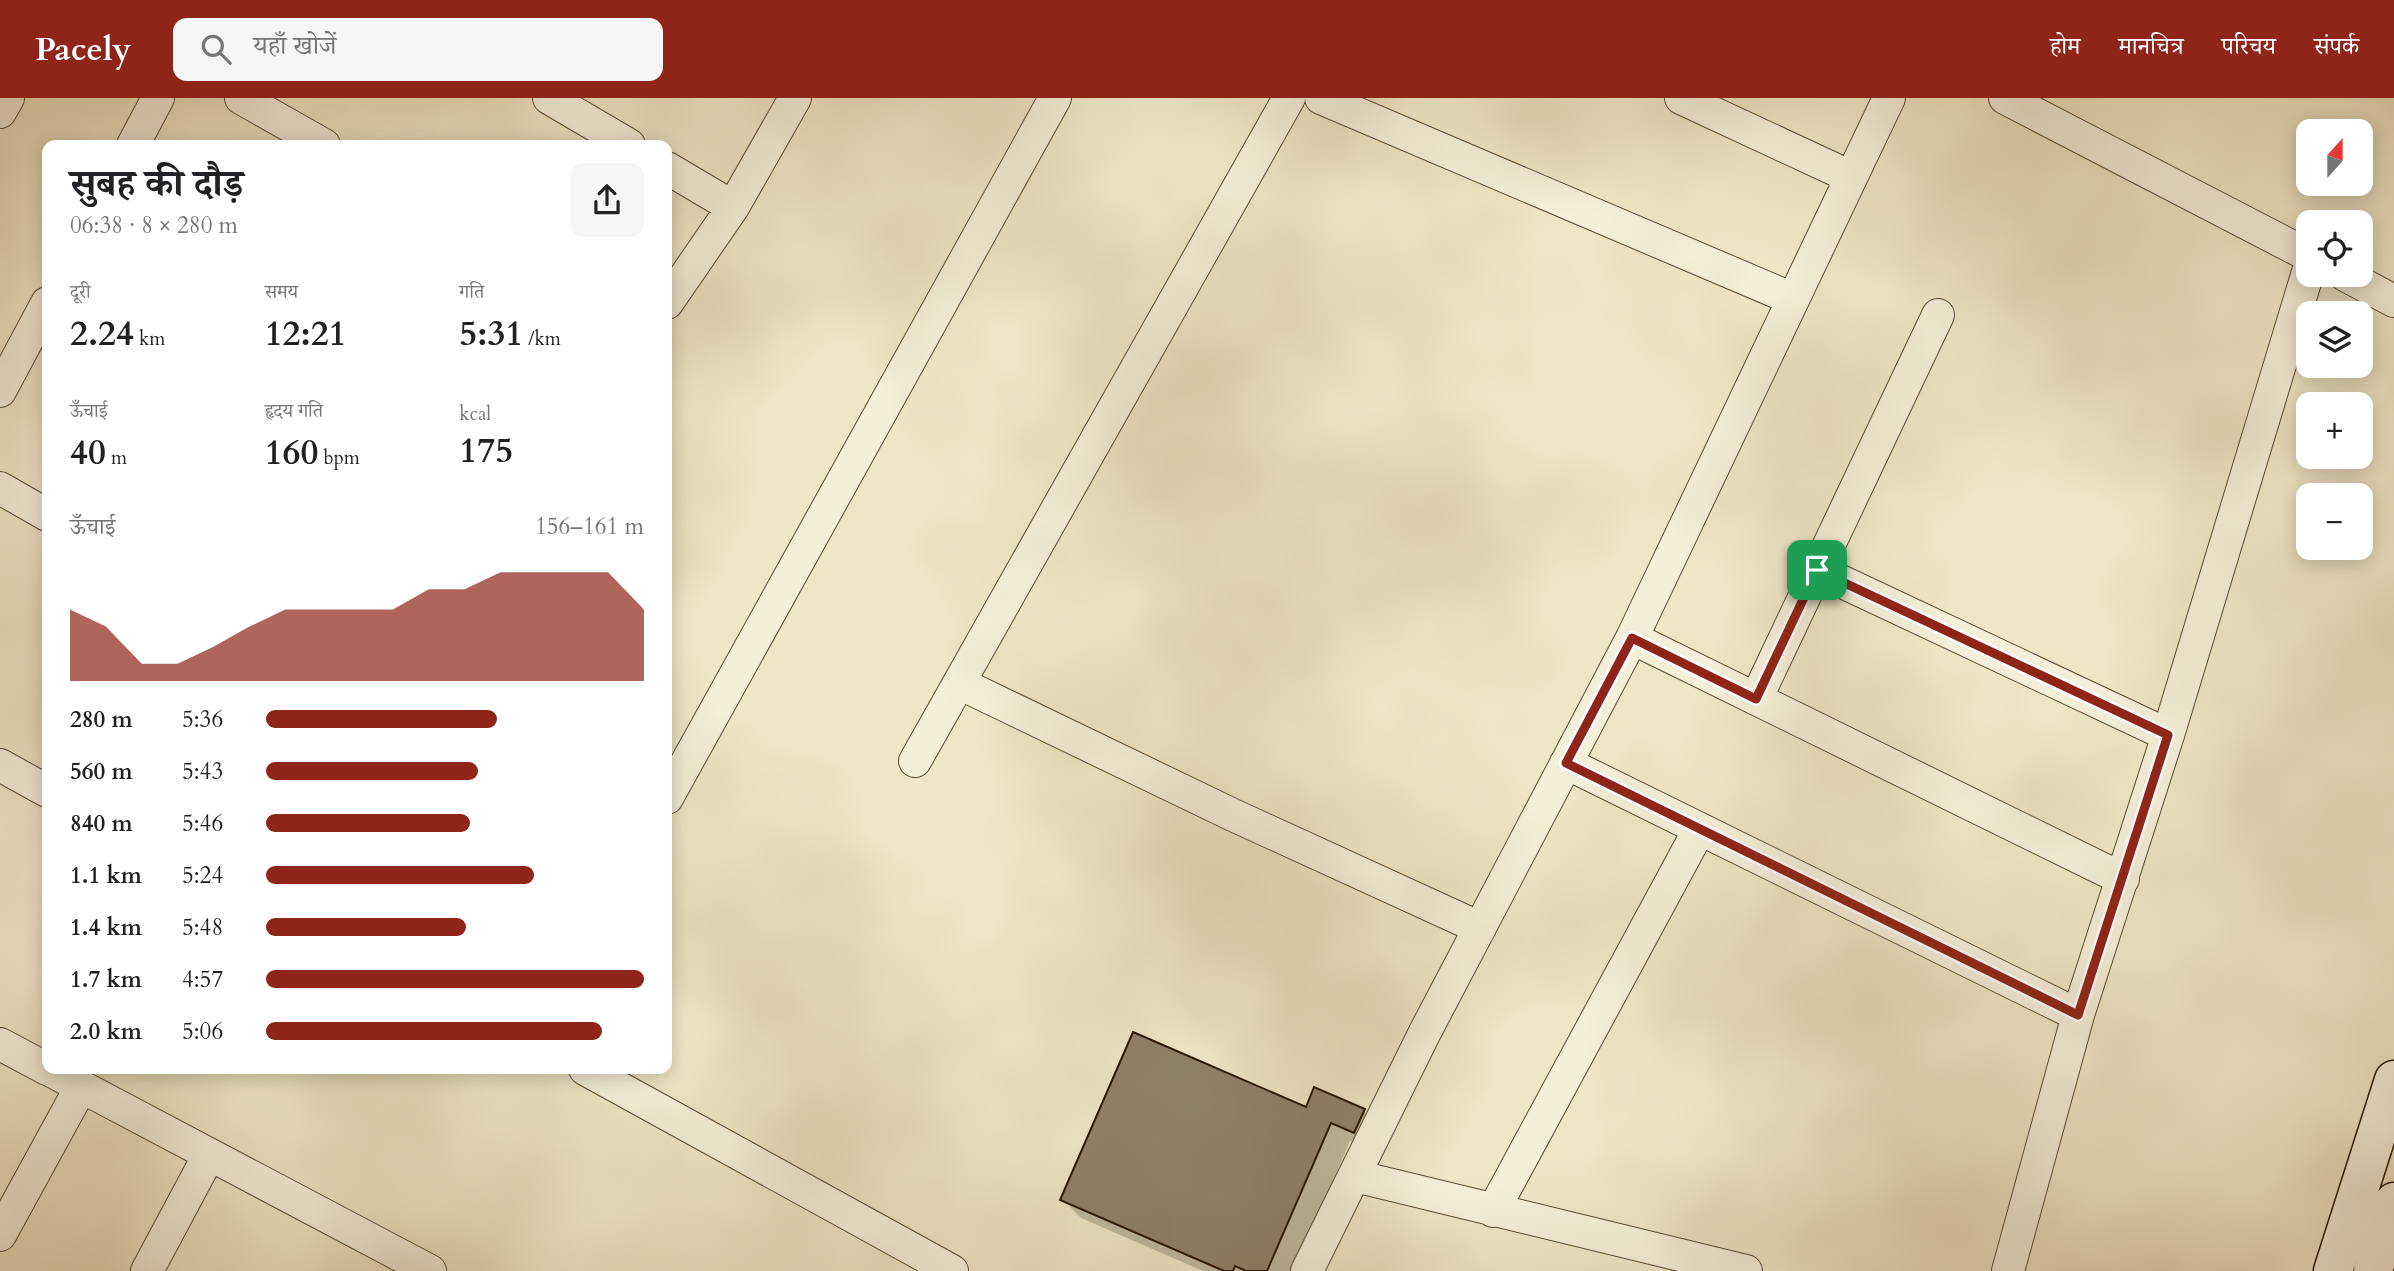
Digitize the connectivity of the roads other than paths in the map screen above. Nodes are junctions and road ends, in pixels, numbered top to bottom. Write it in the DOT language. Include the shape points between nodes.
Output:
graph roads {
  1 [pos="8,98"];
  2 [pos="158,98"];
  3 [pos="241,98"];
  4 [pos="549,98"];
  5 [pos="795,98"];
  6 [pos="1055,98"];
  7 [pos="1289,98"];
  8 [pos="1321,98"];
  9 [pos="1681,98"];
  10 [pos="1889,98"];
  11 [pos="2005,98"];
  12 [pos="0,112"];
  13 [pos="136,140"];
  14 [pos="307,140"];
  15 [pos="620,140"];
  16 [pos="672,171"];
  17 [pos="1851,177"];
  18 [pos="733,207"];
  19 [pos="2296,249"];
  20 [pos="2303,287"];
  21 [pos="2368,287"];
  22 [pos="672,296"];
  23 [pos="1793,299"];
  24 [pos="2394,301"];
  25 [pos="42,312"];
  26 [pos="1938,315"];
  27 [pos="0,391"];
  28 [pos="0,488"];
  29 [pos="42,512"];
  30 [pos="1817,570"];
  31 [pos="1632,638"];
  32 [pos="959,683"];
  33 [pos="1756,699"];
  34 [pos="2168,735"];
  35 [pos="915,761"];
  36 [pos="1566,763"];
  37 [pos="0,765"];
  38 [pos="42,788"];
  39 [pos="672,789"];
  40 [pos="1699,830"];
  41 [pos="2123,879"];
  42 [pos="1480,928"];
  43 [pos="2078,1015"];
  44 [pos="0,1044"];
  45 [pos="42,1066"];
  46 [pos="57,1074"];
  47 [pos="594,1074"];
  48 [pos="2394,1080"];
  49 [pos="81,1087"];
  50 [pos="209,1155"];
  51 [pos="1355,1176"];
  52 [pos="2394,1202"];
  53 [pos="1493,1211"];
  54 [pos="0,1235"];
  55 [pos="147,1271"];
  56 [pos="430,1271"];
  57 [pos="951,1271"];
  58 [pos="1307,1271"];
  59 [pos="1746,1271"];
  60 [pos="2008,1271"];
  61 [pos="2333,1271"];
  62 [pos="2373,1271"];
  1 -- 12 [label="street"];
  2 -- 13 [label="street"];
  3 -- 14 [label="street"];
  4 -- 15 [label="street"];
  5 -- 18 [label="street"];
  6 -- 39 [label="street"];
  7 -- 32 [label="street"];
  8 -- 23 [label="street"];
  9 -- 17 [label="street"];
  10 -- 17 [label="street"];
  11 -- 19 [label="street"];
  16 -- 18 [label="street"];
  17 -- 23 [label="street"];
  18 -- 22 [label="street"];
  20 -- 34 [label="street"];
  21 -- 24 [label="street"];
  23 -- 31 [label="street"];
  25 -- 27 [label="street"];
  26 -- 30 [label="street"];
  28 -- 29 [label="street"];
  30 -- 33 [label="street"];
  30 -- 34 [label="street"];
  31 -- 33 [label="street"];
  31 -- 36 [label="street"];
  32 -- 35 [label="street"];
  32 -- 42 [label="street"];
  33 -- 41 [label="street"];
  34 -- 41 [label="street"];
  36 -- 40 [label="street"];
  36 -- 42 [label="street"];
  37 -- 38 [label="street"];
  40 -- 43 [label="street"];
  40 -- 53 [label="street"];
  41 -- 43 [label="street"];
  42 -- 51 [label="street"];
  43 -- 60 [label="street"];
  44 -- 45 [label="street"];
  46 -- 49 [label="street"];
  47 -- 57 [label="street"];
  48 -- 61 [label="street"];
  49 -- 50 [label="street"];
  49 -- 54 [label="street"];
  50 -- 55 [label="street"];
  50 -- 56 [label="street"];
  51 -- 53 [label="street"];
  51 -- 58 [label="street"];
  52 -- 62 [label="street"];
  53 -- 59 [label="street"];
}
